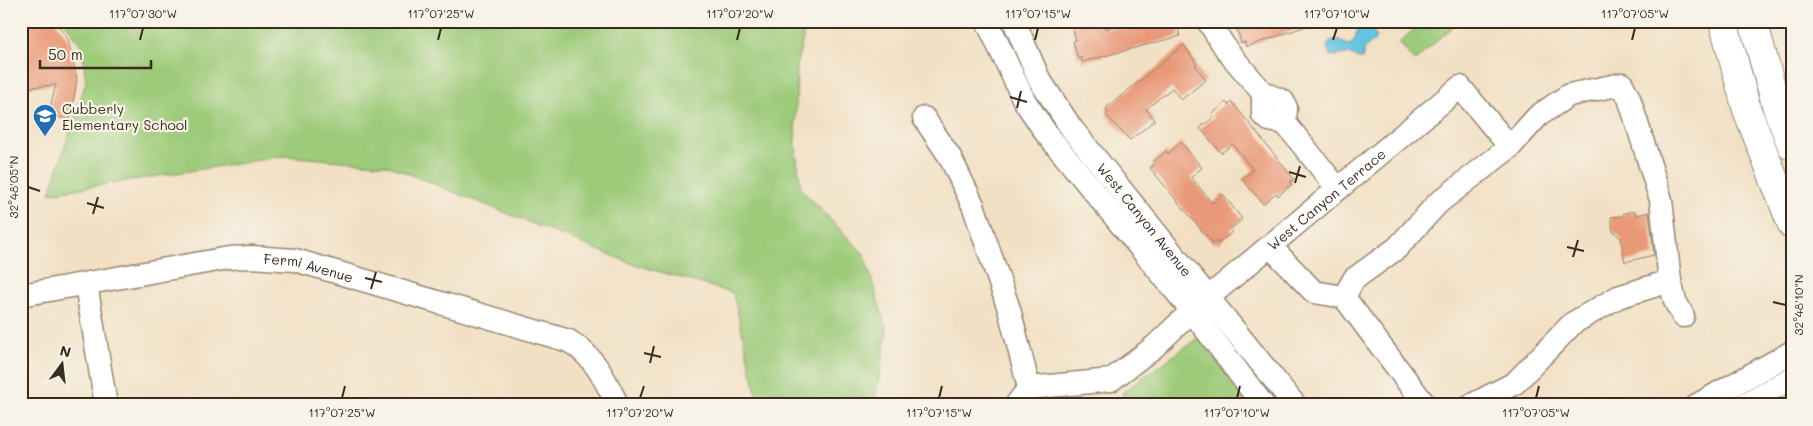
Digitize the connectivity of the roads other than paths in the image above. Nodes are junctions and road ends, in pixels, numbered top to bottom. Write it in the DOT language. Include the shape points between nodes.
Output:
graph roads {
  1 [pos="987,21"];
  2 [pos="1014,21"];
  3 [pos="1208,21"];
  4 [pos="1723,21"];
  5 [pos="1753,21"];
  6 [pos="924,118"];
  7 [pos="1792,146"];
  8 [pos="1510,147"];
  9 [pos="1338,189"];
  10 [pos="1792,225"];
  11 [pos="1270,246"];
  12 [pos="1670,281"];
  13 [pos="86,284"];
  14 [pos="21,295"];
  15 [pos="1209,297"];
  16 [pos="1344,297"];
  17 [pos="1192,311"];
  18 [pos="1683,316"];
  19 [pos="1792,352"];
  20 [pos="1792,378"];
  21 [pos="1023,396"];
  22 [pos="106,405"];
  23 [pos="615,405"];
  24 [pos="1263,405"];
  25 [pos="1295,405"];
  26 [pos="1425,405"];
  27 [pos="1472,405"];
  28 [pos="1697,405"];
  29 [pos="1743,405"];
  1 -- 17 [label="street, West Canyon Avenue" via="1024,100 1046,133"];
  2 -- 15 [label="street, West Canyon Avenue" via="1039,78 1072,129"];
  3 -- 9 [label="street" via="1228,52 1263,93 1283,101 1285,123"];
  4 -- 10 [label="main road" via="1747,110"];
  5 -- 7 [label="main road" via="1777,108"];
  6 -- 21 [label="street" via="950,157 974,204 1008,309"];
  8 -- 9 [label="street, West Canyon Terrace" via="1460,86"];
  8 -- 12 [label="street" via="1538,116 1569,95 1622,84 1661,200"];
  8 -- 16 [label="street" via="1438,203 1397,248 1354,279"];
  9 -- 11 [label="street, West Canyon Terrace"];
  11 -- 15 [label="street, West Canyon Terrace"];
  11 -- 16 [label="street" via="1314,292"];
  12 -- 18 [label="street"];
  12 -- 27 [label="street" via="1618,297 1573,323 1515,383"];
  13 -- 14 [label="street, Fermi Avenue"];
  13 -- 22 [label="street"];
  13 -- 23 [label="street, Fermi Avenue" via="229,258 295,260 569,341 584,351 599,368 616,400"];
  15 -- 17 [label="street, West Canyon Terrace"];
  15 -- 25 [label="street, West Canyon Avenue"];
  16 -- 26 [label="street"];
  17 -- 21 [label="street, West Canyon Terrace" via="1111,380"];
  17 -- 24 [label="street, West Canyon Avenue"];
  19 -- 28 [label="street"];
  20 -- 29 [label="street"];
}
